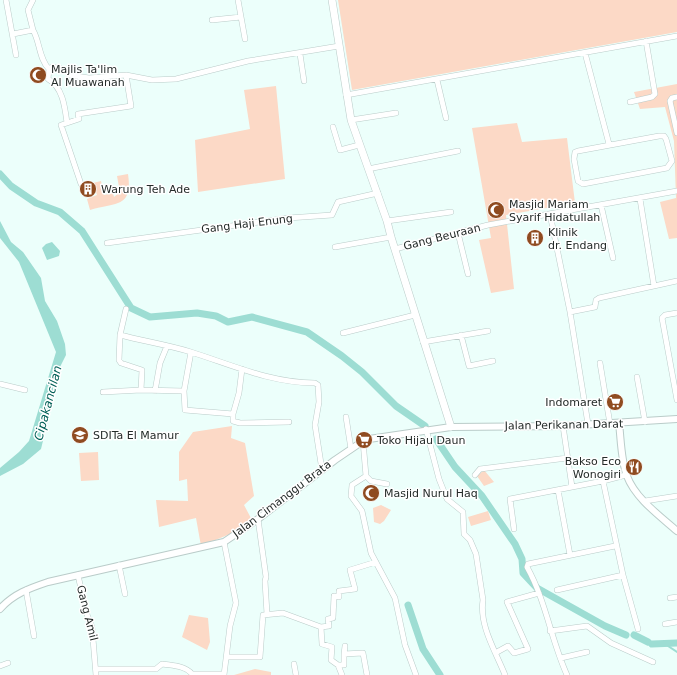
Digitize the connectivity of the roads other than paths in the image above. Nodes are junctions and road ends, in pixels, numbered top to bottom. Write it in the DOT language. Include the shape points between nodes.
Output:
graph roads {
  1 [pos="6,0"];
  2 [pos="33,0"];
  3 [pos="238,0"];
  4 [pos="332,0"];
  5 [pos="241,17"];
  6 [pos="212,20"];
  7 [pos="33,30"];
  8 [pos="13,34"];
  9 [pos="677,36"];
  10 [pos="245,39"];
  11 [pos="646,42"];
  12 [pos="338,46"];
  13 [pos="585,53"];
  14 [pos="300,54"];
  15 [pos="16,55"];
  16 [pos="49,69"];
  17 [pos="126,75"];
  18 [pos="437,80"];
  19 [pos="304,81"];
  20 [pos="346,96"];
  21 [pos="677,97"];
  22 [pos="630,102"];
  23 [pos="396,113"];
  24 [pos="446,118"];
  25 [pos="351,120"];
  26 [pos="67,123"];
  27 [pos="333,127"];
  28 [pos="677,133"];
  29 [pos="609,144"];
  30 [pos="359,145"];
  31 [pos="458,151"];
  32 [pos="368,169"];
  33 [pos="81,184"];
  34 [pos="677,192"];
  35 [pos="378,193"];
  36 [pos="640,199"];
  37 [pos="601,205"];
  38 [pos="451,212"];
  39 [pos="550,214"];
  40 [pos="388,220"];
  41 [pos="458,233"];
  42 [pos="391,237"];
  43 [pos="107,243"];
  44 [pos="335,247"];
  45 [pos="395,248"];
  46 [pos="613,258"];
  47 [pos="468,274"];
  48 [pos="677,281"];
  49 [pos="654,286"];
  50 [pos="126,309"];
  51 [pos="570,312"];
  52 [pos="677,312"];
  53 [pos="415,315"];
  54 [pos="488,331"];
  55 [pos="344,333"];
  56 [pos="120,335"];
  57 [pos="461,335"];
  58 [pos="424,342"];
  59 [pos="167,346"];
  60 [pos="190,352"];
  61 [pos="493,361"];
  62 [pos="600,363"];
  63 [pos="242,369"];
  64 [pos="675,375"];
  65 [pos="637,377"];
  66 [pos="0,384"];
  67 [pos="25,390"];
  68 [pos="141,390"];
  69 [pos="155,391"];
  70 [pos="184,391"];
  71 [pos="103,392"];
  72 [pos="677,400"];
  73 [pos="233,414"];
  74 [pos="346,417"];
  75 [pos="677,419"];
  76 [pos="290,422"];
  77 [pos="645,422"];
  78 [pos="619,423"];
  79 [pos="588,424"];
  80 [pos="610,424"];
  81 [pos="562,426"];
  82 [pos="451,427"];
  83 [pos="426,429"];
  84 [pos="363,441"];
  85 [pos="351,448"];
  86 [pos="567,458"];
  87 [pos="322,470"];
  88 [pos="475,475"];
  89 [pos="626,475"];
  90 [pos="366,476"];
  91 [pos="603,481"];
  92 [pos="387,484"];
  93 [pos="572,488"];
  94 [pos="558,490"];
  95 [pos="677,496"];
  96 [pos="645,501"];
  97 [pos="258,519"];
  98 [pos="514,529"];
  99 [pos="677,531"];
  100 [pos="224,542"];
  101 [pos="615,546"];
  102 [pos="570,555"];
  103 [pos="376,562"];
  104 [pos="119,565"];
  105 [pos="78,575"];
  106 [pos="623,575"];
  107 [pos="26,590"];
  108 [pos="557,590"];
  109 [pos="538,591"];
  110 [pos="125,594"];
  111 [pos="677,597"];
  112 [pos="670,598"];
  113 [pos="0,609"];
  114 [pos="267,614"];
  115 [pos="677,622"];
  116 [pos="665,624"];
  117 [pos="321,627"];
  118 [pos="638,630"];
  119 [pos="550,631"];
  120 [pos="34,636"];
  121 [pos="345,646"];
  122 [pos="497,652"];
  123 [pos="587,652"];
  124 [pos="344,654"];
  125 [pos="227,658"];
  126 [pos="561,658"];
  127 [pos="653,662"];
  128 [pos="8,663"];
  129 [pos="294,664"];
  130 [pos="0,666"];
  131 [pos="338,666"];
  132 [pos="97,669"];
  133 [pos="224,674"];
  134 [pos="96,675"];
  135 [pos="296,675"];
  136 [pos="342,675"];
  137 [pos="366,675"];
  138 [pos="416,675"];
  139 [pos="505,675"];
  140 [pos="567,675"];
  1 -- 8 [label="street"];
  2 -- 7 [label="street" via="28,10"];
  3 -- 5 [label="street"];
  4 -- 12 [label="main road"];
  5 -- 6 [label="street"];
  5 -- 10 [label="street"];
  7 -- 8 [label="street"];
  7 -- 16 [label="street" via="45,65"];
  8 -- 15 [label="street"];
  9 -- 11 [label="street"];
  11 -- 13 [label="street"];
  11 -- 22 [label="street" via="655,94"];
  12 -- 14 [label="street"];
  12 -- 20 [label="main road"];
  13 -- 18 [label="street"];
  13 -- 29 [label="street"];
  14 -- 17 [label="street" via="248,62 176,79 152,80"];
  14 -- 19 [label="street"];
  16 -- 17 [label="street" via="52,67 68,70 69,75 89,78"];
  16 -- 26 [label="street" via="48,79 62,97"];
  17 -- 26 [label="street" via="131,106 78,114 79,119"];
  18 -- 20 [label="street"];
  18 -- 24 [label="street"];
  20 -- 25 [label="main road"];
  21 -- 28 [label="street" via="670,101"];
  23 -- 25 [label="street"];
  25 -- 30 [label="main road"];
  26 -- 33 [label="street" via="61,125"];
  27 -- 30 [label="street" via="340,150"];
  29 -- 29 [label="street" via="664,136 672,161 667,168 580,184 574,159 575,152"];
  30 -- 32 [label="main road"];
  31 -- 32 [label="street"];
  32 -- 35 [label="main road"];
  34 -- 36 [label="street, Gang Beuraan"];
  35 -- 40 [label="main road"];
  35 -- 43 [label="street, Gang Haji Enung" via="338,202 332,215 288,218"];
  36 -- 37 [label="street, Gang Beuraan"];
  36 -- 49 [label="street"];
  37 -- 39 [label="street, Gang Beuraan"];
  37 -- 46 [label="street"];
  38 -- 40 [label="street"];
  39 -- 41 [label="street, Gang Beuraan"];
  39 -- 51 [label="street"];
  40 -- 42 [label="main road"];
  41 -- 45 [label="street, Gang Beuraan"];
  41 -- 47 [label="street"];
  42 -- 44 [label="street"];
  42 -- 45 [label="main road"];
  45 -- 53 [label="main road"];
  48 -- 49 [label="street"];
  49 -- 51 [label="street" via="597,299 595,307"];
  50 -- 56 [label="street"];
  51 -- 79 [label="street"];
  52 -- 64 [label="street" via="662,318"];
  53 -- 55 [label="street"];
  53 -- 58 [label="main road"];
  54 -- 57 [label="street"];
  56 -- 59 [label="street"];
  56 -- 68 [label="street" via="119,360 142,370"];
  57 -- 58 [label="street"];
  57 -- 61 [label="street" via="469,366"];
  58 -- 82 [label="main road"];
  59 -- 60 [label="street"];
  59 -- 69 [label="street" via="160,363"];
  60 -- 63 [label="street"];
  60 -- 70 [label="street"];
  62 -- 80 [label="street"];
  63 -- 73 [label="street"];
  63 -- 87 [label="street" via="293,383 318,385 314,425"];
  64 -- 72 [label="street"];
  65 -- 77 [label="street"];
  66 -- 67 [label="street"];
  68 -- 69 [label="street"];
  68 -- 71 [label="street"];
  69 -- 70 [label="street"];
  70 -- 73 [label="street" via="185,410"];
  73 -- 76 [label="street" via="235,422"];
  74 -- 85 [label="street"];
  75 -- 77 [label="street, Jalan Perikanan Darat"];
  77 -- 78 [label="street, Jalan Perikanan Darat"];
  78 -- 80 [label="street, Jalan Perikanan Darat"];
  78 -- 89 [label="street"];
  79 -- 80 [label="street, Jalan Perikanan Darat"];
  79 -- 81 [label="street, Jalan Perikanan Darat"];
  81 -- 82 [label="street, Jalan Perikanan Darat"];
  81 -- 86 [label="street"];
  82 -- 83 [label="street, Jalan Cimanggu Brata"];
  83 -- 84 [label="street, Jalan Cimanggu Brata"];
  83 -- 122 [label="street" via="438,479 447,499 463,512 464,534 470,540 476,554 489,640"];
  84 -- 85 [label="street, Jalan Cimanggu Brata"];
  84 -- 90 [label="street"];
  85 -- 87 [label="street, Jalan Cimanggu Brata"];
  86 -- 88 [label="street" via="480,469"];
  86 -- 93 [label="street"];
  87 -- 97 [label="street, Jalan Cimanggu Brata"];
  89 -- 91 [label="street"];
  89 -- 96 [label="street"];
  90 -- 92 [label="street" via="371,481"];
  90 -- 103 [label="street" via="352,485 351,496 362,511"];
  91 -- 93 [label="street"];
  91 -- 101 [label="street"];
  93 -- 94 [label="street"];
  94 -- 98 [label="street" via="510,499"];
  94 -- 102 [label="street"];
  95 -- 96 [label="street"];
  96 -- 99 [label="street"];
  97 -- 100 [label="street, Jalan Cimanggu Brata"];
  97 -- 114 [label="street" via="266,577 264,582"];
  100 -- 104 [label="street, Jalan Cimanggu Brata"];
  100 -- 125 [label="street" via="236,603 230,626"];
  101 -- 102 [label="street"];
  101 -- 106 [label="street"];
  102 -- 109 [label="street" via="528,564"];
  103 -- 117 [label="street" via="350,570 355,589 339,591 339,597 334,596 333,618 328,619 330,626"];
  103 -- 138 [label="street" via="394,598 405,645"];
  104 -- 105 [label="street, Jalan Cimanggu Brata"];
  104 -- 110 [label="street"];
  105 -- 107 [label="street, Jalan Cimanggu Brata"];
  105 -- 132 [label="street, Gang Amil" via="92,627"];
  106 -- 108 [label="street"];
  106 -- 118 [label="street"];
  107 -- 113 [label="street, Jalan Cimanggu Brata"];
  107 -- 120 [label="street"];
  109 -- 119 [label="street"];
  109 -- 122 [label="street" via="507,602 528,649 514,652 508,646"];
  111 -- 112 [label="street"];
  114 -- 117 [label="street" via="283,613"];
  114 -- 125 [label="street" via="263,615 260,657"];
  115 -- 116 [label="street"];
  117 -- 131 [label="street" via="322,644 332,647 331,660"];
  119 -- 126 [label="street"];
  119 -- 127 [label="street" via="587,626 611,643"];
  121 -- 124 [label="street"];
  122 -- 139 [label="street"];
  123 -- 126 [label="street"];
  124 -- 131 [label="street" via="344,665"];
  124 -- 137 [label="street" via="363,653"];
  125 -- 133 [label="street"];
  126 -- 140 [label="street"];
  128 -- 130 [label="street"];
  129 -- 135 [label="street"];
  131 -- 136 [label="street"];
  132 -- 133 [label="street" via="156,669 162,664 176,665 189,670 192,674"];
  132 -- 134 [label="street, Gang Amil"];
}
